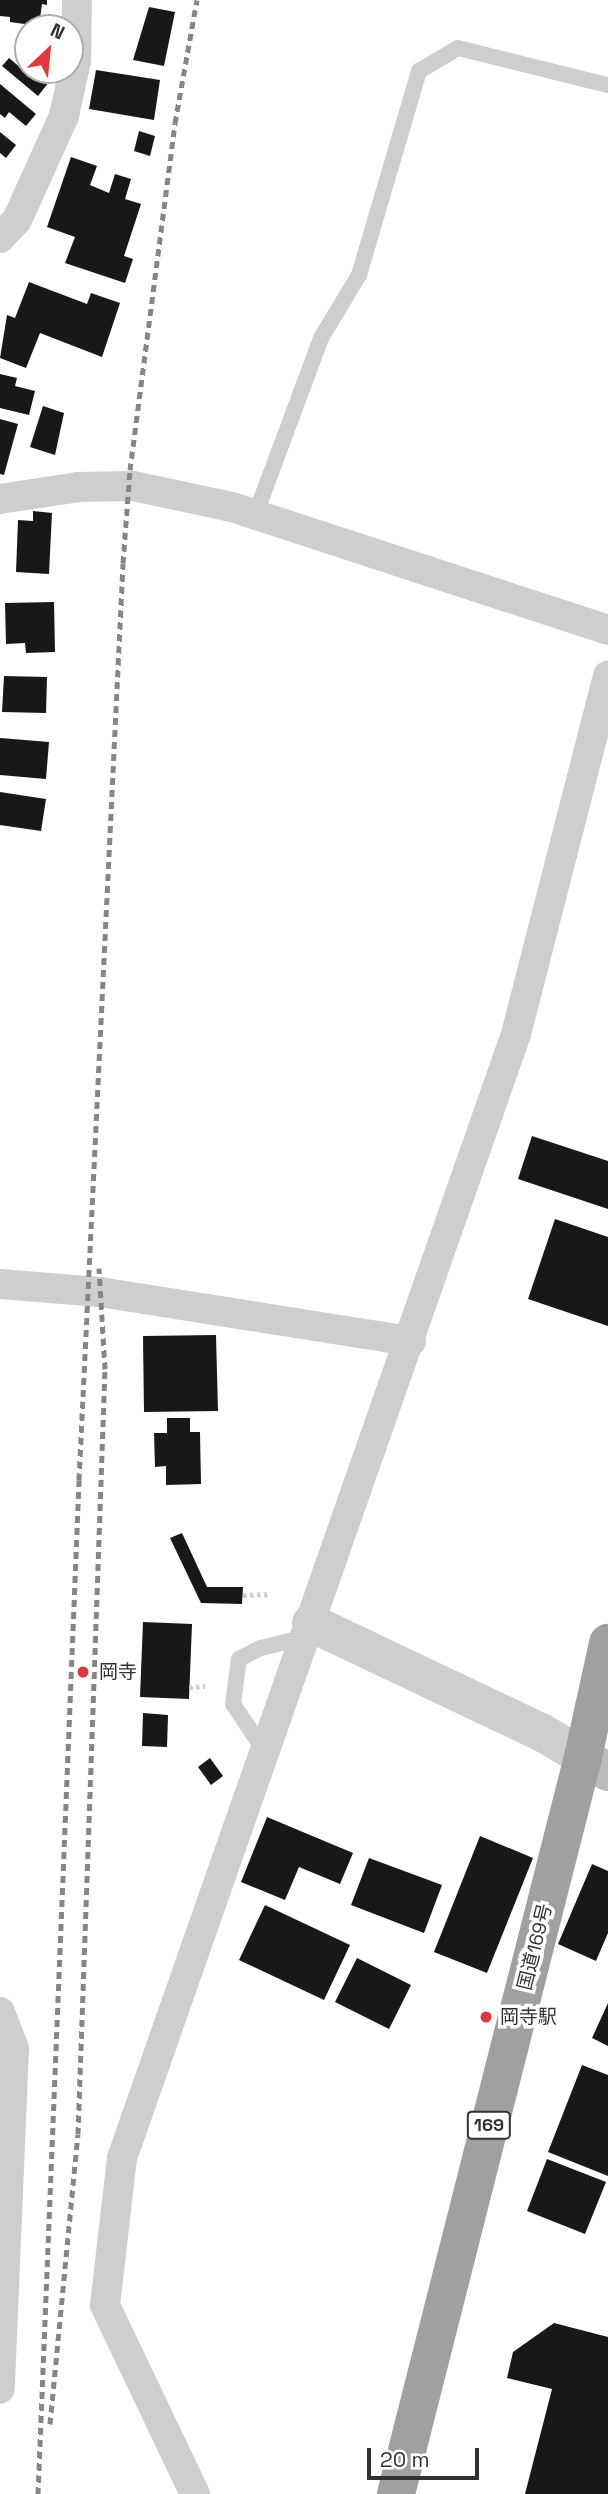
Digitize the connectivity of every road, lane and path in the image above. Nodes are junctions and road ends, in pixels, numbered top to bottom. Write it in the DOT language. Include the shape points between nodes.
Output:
graph roads {
  1 [pos="77,0"];
  2 [pos="608,85"];
  3 [pos="0,237"];
  4 [pos="0,499"];
  5 [pos="256,513"];
  6 [pos="608,630"];
  7 [pos="608,676"];
  8 [pos="0,1284"];
  9 [pos="411,1340"];
  10 [pos="268,1594"];
  11 [pos="243,1595"];
  12 [pos="308,1630"];
  13 [pos="608,1643"];
  14 [pos="205,1686"];
  15 [pos="189,1687"];
  16 [pos="262,1749"];
  17 [pos="596,1764"];
  18 [pos="0,2012"];
  19 [pos="1,2341"];
  20 [pos="0,2389"];
  21 [pos="195,2494"];
  22 [pos="396,2494"];
  1 -- 3 [label="street" via="76,61 64,116 17,220"];
  2 -- 5 [label="lane" via="458,48 419,71 359,275 321,338"];
  4 -- 5 [label="street" via="78,487 133,486"];
  5 -- 6 [label="street"];
  7 -- 9 [label="street" via="516,1034"];
  8 -- 9 [label="street" via="100,1292"];
  9 -- 12 [label="street"];
  10 -- 11 [label="path"];
  12 -- 16 [label="street"];
  12 -- 16 [label="lane" via="239,1659 233,1704"];
  12 -- 17 [label="street" via="543,1733"];
  13 -- 17 [label="highway, 国道169号 / 169"];
  14 -- 15 [label="path"];
  16 -- 21 [label="street" via="211,1912 122,2158 105,2305"];
  17 -- 22 [label="highway, 国道169号 / 169"];
  18 -- 19 [label="street" via="14,2049"];
  19 -- 20 [label="street"];
}
